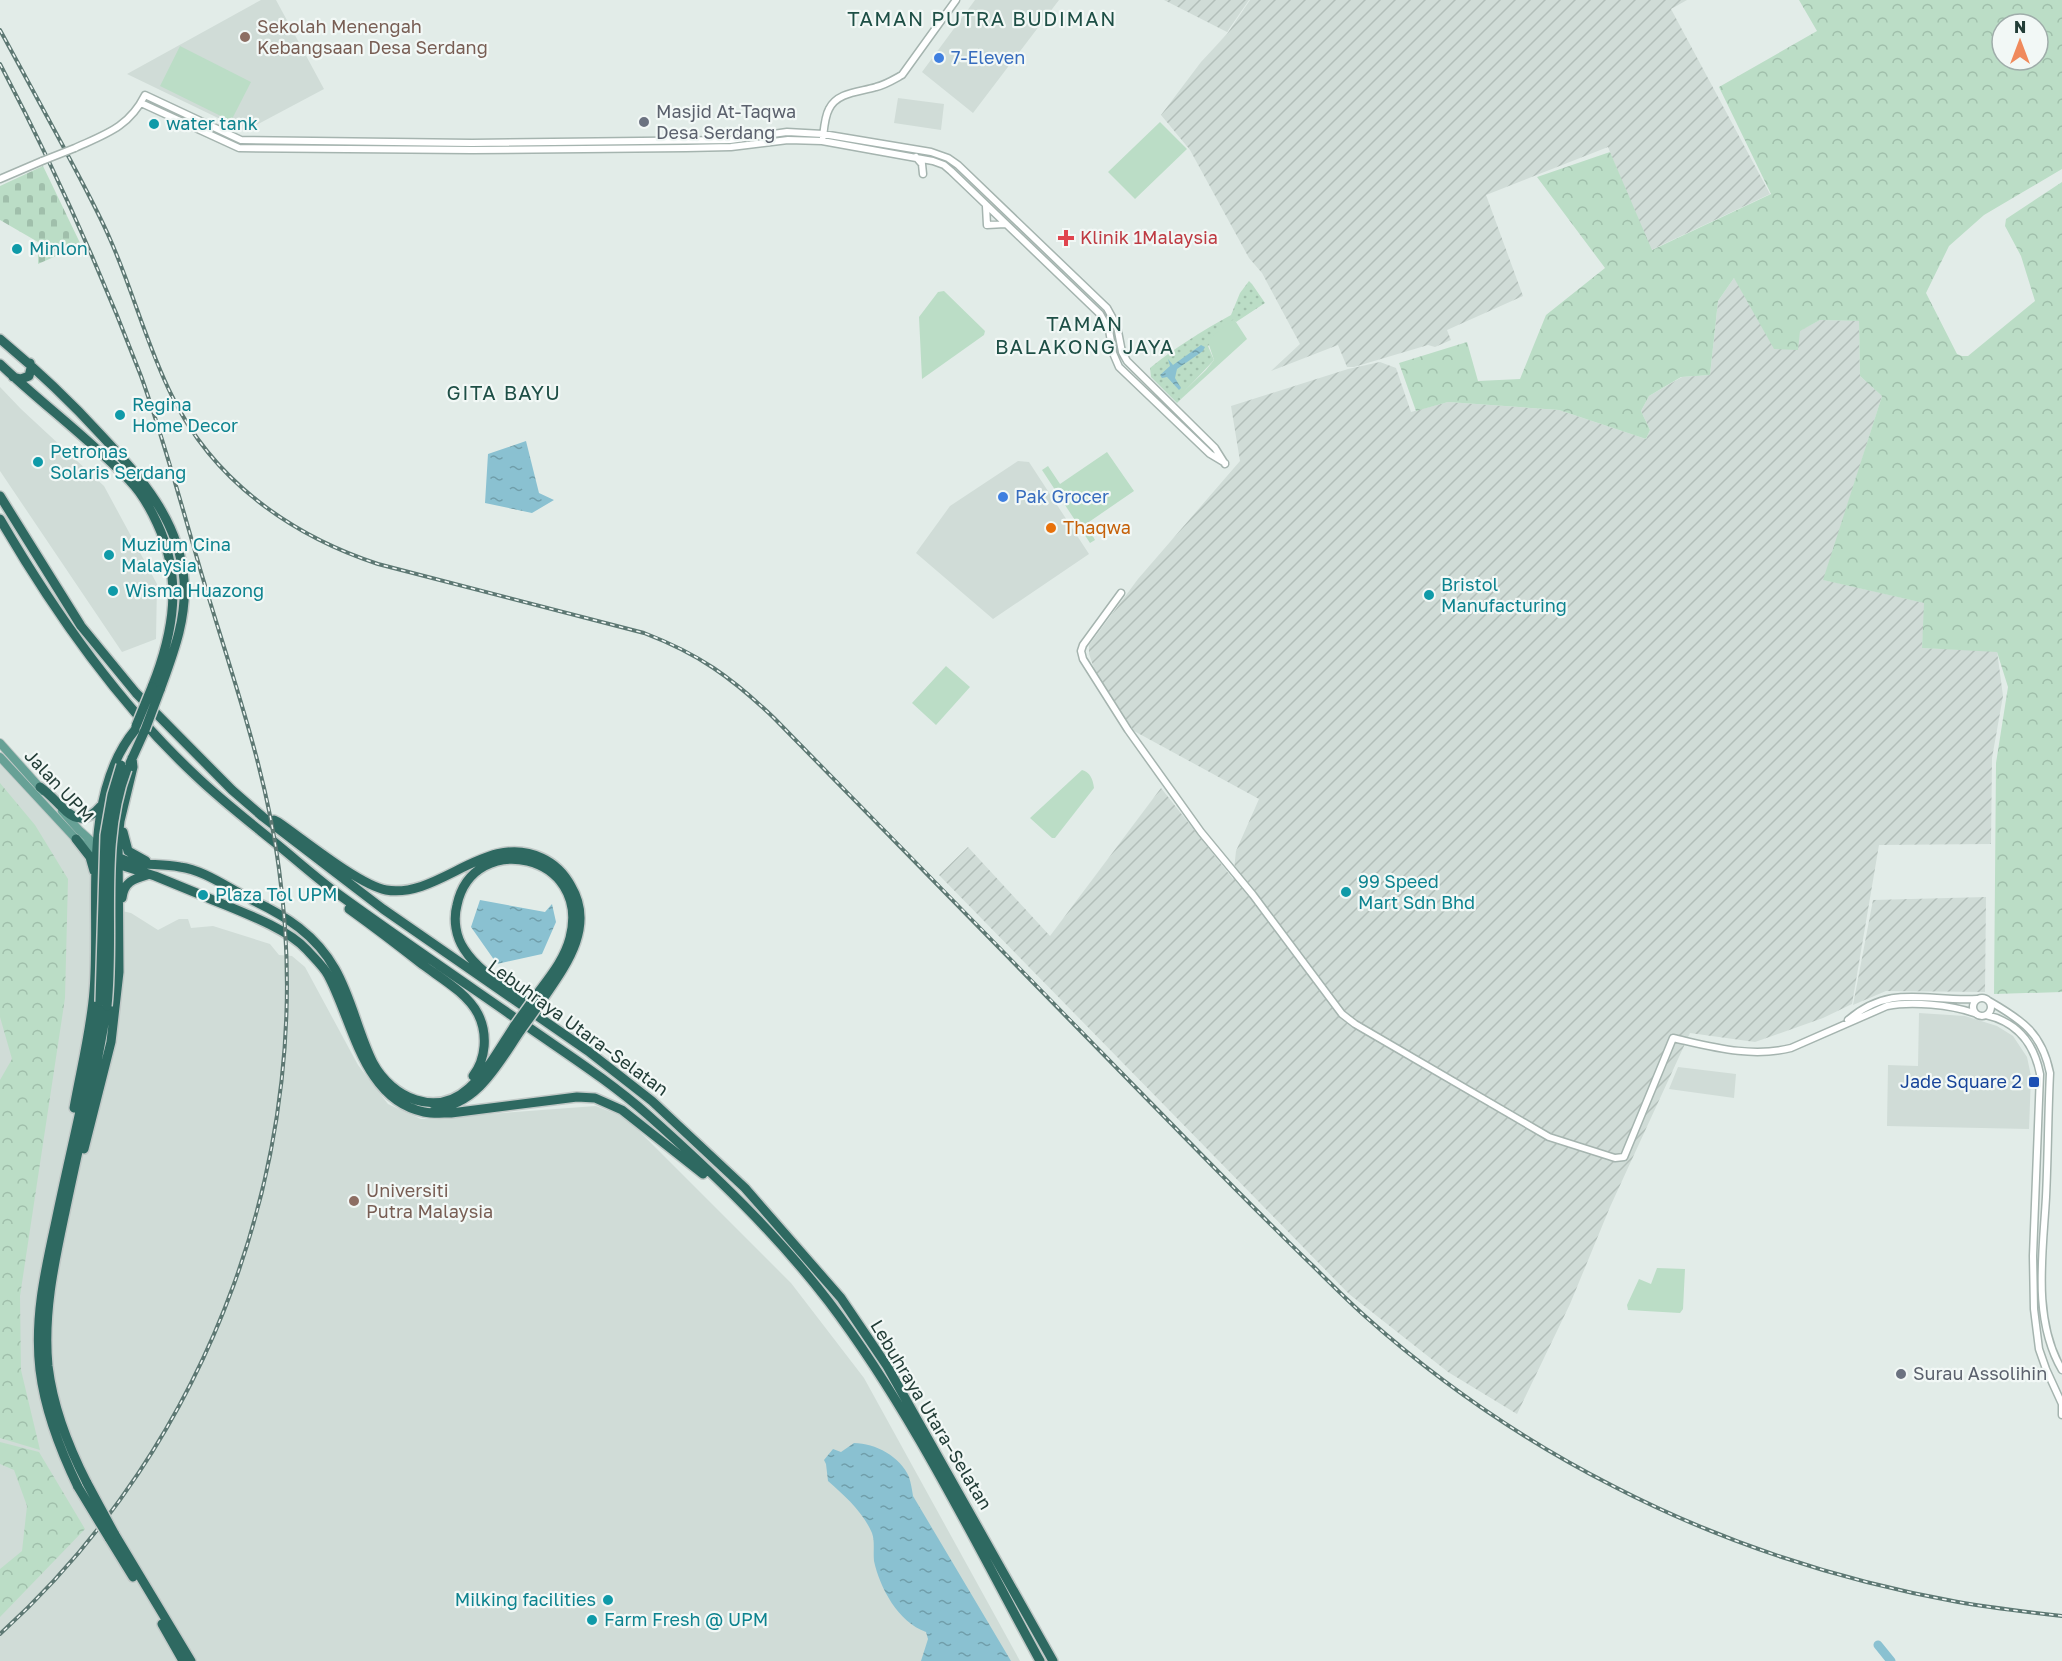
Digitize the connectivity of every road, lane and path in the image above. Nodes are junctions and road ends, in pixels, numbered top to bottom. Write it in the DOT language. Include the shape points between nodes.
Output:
graph roads {
  1 [pos="956,0"];
  2 [pos="141,103"];
  3 [pos="823,134"];
  4 [pos="822,141"];
  5 [pos="916,157"];
  6 [pos="923,174"];
  7 [pos="0,178"];
  8 [pos="986,205"];
  9 [pos="1006,224"];
  10 [pos="0,339"];
  11 [pos="30,363"];
  12 [pos="0,364"];
  13 [pos="13,377"];
  14 [pos="0,496"];
  15 [pos="0,519"];
  16 [pos="1121,594"];
  17 [pos="156,688"];
  18 [pos="139,728"];
  19 [pos="0,743"];
  20 [pos="0,756"];
  21 [pos="132,758"];
  22 [pos="124,767"];
  23 [pos="40,787"];
  24 [pos="102,805"];
  25 [pos="262,817"];
  26 [pos="120,821"];
  27 [pos="76,839"];
  28 [pos="98,851"];
  29 [pos="119,862"];
  30 [pos="152,870"];
  31 [pos="97,879"];
  32 [pos="119,883"];
  33 [pos="333,890"];
  34 [pos="120,929"];
  35 [pos="1902,996"];
  36 [pos="538,999"];
  37 [pos="1977,999"];
  38 [pos="1989,1001"];
  39 [pos="104,1004"];
  40 [pos="1937,1006"];
  41 [pos="1974,1013"];
  42 [pos="1986,1015"];
  43 [pos="1846,1023"];
  44 [pos="518,1027"];
  45 [pos="588,1051"];
  46 [pos="459,1094"];
  47 [pos="412,1108"];
  48 [pos="74,1133"];
  49 [pos="71,1185"];
  50 [pos="741,1203"];
  51 [pos="2062,1370"];
  52 [pos="2062,1404"];
  53 [pos="2062,1415"];
  54 [pos="83,1485"];
  55 [pos="112,1536"];
  56 [pos="183,1661"];
  57 [pos="191,1661"];
  58 [pos="1040,1661"];
  59 [pos="1053,1661"];
  1 -- 3 [label="street" via="902,75 889,83 846,94 832,104"];
  2 -- 3 [label="street" via="145,95 241,140 472,143 730,140 776,133"];
  2 -- 4 [label="street" via="238,148 591,149"];
  2 -- 7 [label="street, bridge" via="119,128"];
  3 -- 4 [label="street"];
  3 -- 9 [label="street" via="931,152 958,165 1107,308 1127,361 1215,448 1225,464 1126,375 1115,359 1109,330 1100,314"];
  4 -- 5 [label="street"];
  5 -- 6 [label="street"];
  5 -- 8 [label="street" via="944,165"];
  8 -- 9 [label="street"];
  8 -- 9 [label="street" via="987,225"];
  10 -- 11 [label="highway"];
  11 -- 13 [label="highway" via="28,376"];
  11 -- 17 [label="highway" via="138,476 175,538 184,581 184,609 178,643"];
  12 -- 13 [label="highway"];
  13 -- 17 [label="highway" via="131,482 162,532 172,570 173,608"];
  14 -- 25 [label="highway, Lebuhraya Utara–Selatan" via="81,626 198,758"];
  15 -- 33 [label="highway, Lebuhraya Utara–Selatan" via="72,632 151,729 230,807"];
  16 -- 43 [label="street" via="1083,645 1083,659 1201,832 1342,1014 1355,1024 1549,1137 1615,1158 1624,1157 1673,1038 1740,1052 1776,1052"];
  17 -- 18 [label="highway, bridge"];
  18 -- 21 [label="highway"];
  18 -- 22 [label="highway"];
  18 -- 24 [label="highway" via="117,757"];
  19 -- 23 [label="main road, Jalan UPM"];
  20 -- 27 [label="main road, Jalan UPM"];
  21 -- 22 [label="highway"];
  21 -- 26 [label="highway"];
  22 -- 39 [label="highway, bridge" via="112,795 105,835"];
  23 -- 24 [label="highway" via="74,817 87,818"];
  23 -- 28 [label="main road, Jalan UPM"];
  24 -- 28 [label="highway"];
  25 -- 36 [label="highway" via="279,822 368,884 387,890 416,888 508,852 535,855 559,868 577,899 580,921 568,962"];
  25 -- 45 [label="highway, Lebuhraya Utara–Selatan" via="401,922"];
  26 -- 29 [label="highway"];
  26 -- 30 [label="highway" via="128,851"];
  27 -- 28 [label="main road, Jalan UPM"];
  27 -- 31 [label="highway" via="90,857"];
  28 -- 29 [label="highway"];
  28 -- 31 [label="highway"];
  29 -- 30 [label="highway"];
  29 -- 32 [label="highway"];
  30 -- 34 [label="highway" via="124,888"];
  30 -- 46 [label="highway" via="182,867 201,873 284,915 314,940 335,969 373,1062 386,1081 401,1094 420,1101 441,1101"];
  30 -- 47 [label="highway" via="277,929 305,948 327,973 378,1081"];
  31 -- 32 [label="highway" via="109,870"];
  31 -- 48 [label="highway" via="94,991 71,1123"];
  32 -- 34 [label="highway"];
  33 -- 46 [label="highway" via="341,902 464,996 479,1016 484,1035 483,1055"];
  33 -- 50 [label="highway, Lebuhraya Utara–Selatan" via="592,1071 646,1113"];
  34 -- 49 [label="highway" via="111,1042 78,1172"];
  35 -- 37 [label="street"];
  35 -- 40 [label="street" via="1904,1001"];
  35 -- 43 [label="street" via="1886,998 1857,1012"];
  36 -- 44 [label="highway, bridge"];
  36 -- 45 [label="highway" via="567,946 572,926 571,903 561,883 547,869 531,861 499,861 478,871 460,894 455,923 462,946 483,970 581,1041"];
  37 -- 38 [label="street"];
  37 -- 41 [label="street"];
  38 -- 42 [label="street" via="1991,1007"];
  38 -- 51 [label="street" via="2031,1030 2046,1056 2050,1073 2042,1282 2048,1332"];
  39 -- 48 [label="highway"];
  39 -- 49 [label="highway" via="100,1048"];
  40 -- 41 [label="street"];
  40 -- 43 [label="street" via="1895,1004"];
  41 -- 42 [label="street"];
  42 -- 52 [label="street" via="2001,1019 2024,1036 2037,1059 2040,1074 2034,1309 2039,1349"];
  44 -- 46 [label="highway" via="478,1078"];
  44 -- 47 [label="highway" via="484,1082 464,1100 441,1108"];
  45 -- 59 [label="highway, Lebuhraya Utara–Selatan" via="652,1101 745,1188 841,1298 887,1366"];
  47 -- 50 [label="highway" via="451,1113 595,1098 622,1110"];
  48 -- 54 [label="highway" via="42,1291 38,1342 46,1404 63,1454"];
  49 -- 54 [label="highway" via="49,1293 47,1350 55,1401"];
  50 -- 58 [label="highway, Lebuhraya Utara–Selatan" via="790,1254 874,1366"];
  52 -- 53 [label="street"];
  54 -- 55 [label="highway, bridge"];
  55 -- 56 [label="highway"];
  55 -- 57 [label="highway"];
}
